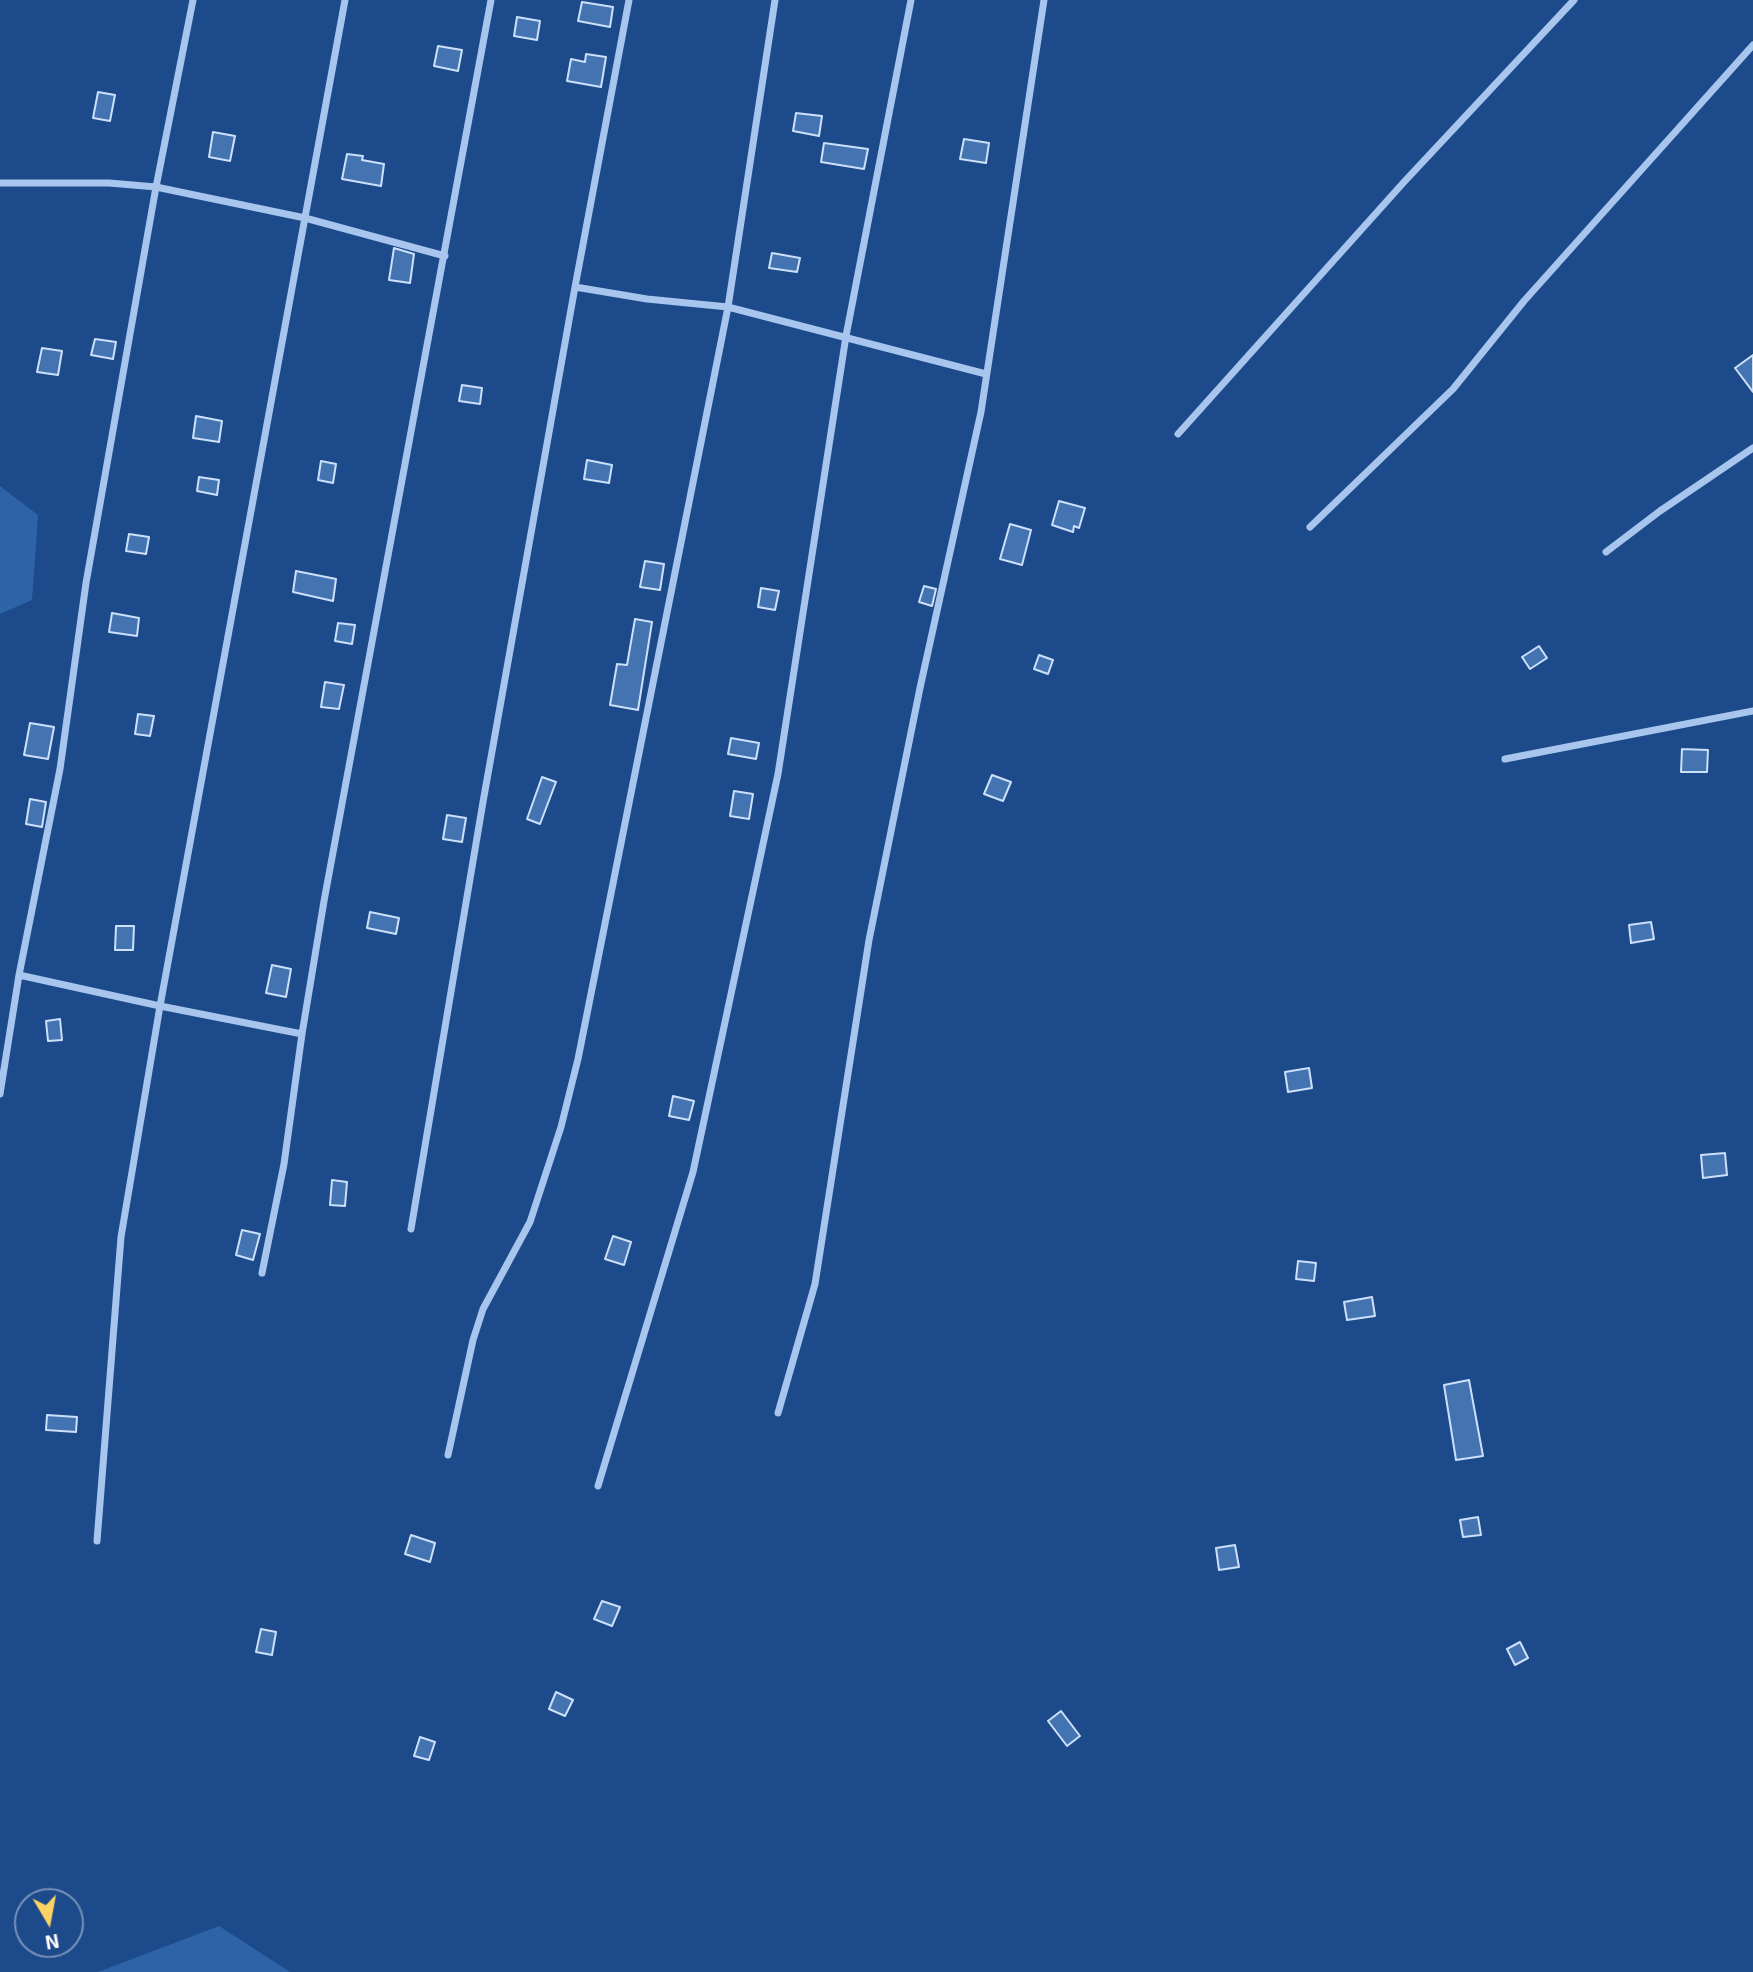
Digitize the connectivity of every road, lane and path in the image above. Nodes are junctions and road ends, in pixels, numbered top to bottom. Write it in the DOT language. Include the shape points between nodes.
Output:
graph roads {
  1 [pos="193,0"];
  2 [pos="345,0"];
  3 [pos="491,0"];
  4 [pos="629,0"];
  5 [pos="775,0"];
  6 [pos="911,0"];
  7 [pos="1044,0"];
  8 [pos="1574,0"];
  9 [pos="1753,45"];
  10 [pos="0,183"];
  11 [pos="156,187"];
  12 [pos="305,218"];
  13 [pos="445,256"];
  14 [pos="575,287"];
  15 [pos="728,307"];
  16 [pos="846,336"];
  17 [pos="986,373"];
  18 [pos="1178,434"];
  19 [pos="1753,448"];
  20 [pos="1310,527"];
  21 [pos="1606,552"];
  22 [pos="1753,711"];
  23 [pos="1505,759"];
  24 [pos="19,975"];
  25 [pos="160,1006"];
  26 [pos="302,1034"];
  27 [pos="0,1094"];
  28 [pos="411,1229"];
  29 [pos="262,1273"];
  30 [pos="778,1413"];
  31 [pos="448,1455"];
  32 [pos="598,1486"];
  33 [pos="97,1542"];
  1 -- 11 [label="street"];
  2 -- 12 [label="street"];
  3 -- 13 [label="street"];
  4 -- 14 [label="street"];
  5 -- 15 [label="street"];
  6 -- 16 [label="street"];
  7 -- 17 [label="street"];
  8 -- 18 [label="street"];
  9 -- 20 [label="street" via="1524,301 1453,389"];
  10 -- 11 [label="street"];
  11 -- 12 [label="street"];
  11 -- 24 [label="street" via="86,583 60,769"];
  12 -- 13 [label="street"];
  12 -- 25 [label="street"];
  13 -- 26 [label="street"];
  14 -- 15 [label="street"];
  14 -- 28 [label="street"];
  15 -- 16 [label="street"];
  15 -- 31 [label="street" via="578,1059 530,1222 483,1309"];
  16 -- 17 [label="street"];
  16 -- 32 [label="street" via="778,774 693,1172"];
  17 -- 30 [label="street" via="869,940 815,1284"];
  19 -- 21 [label="street"];
  22 -- 23 [label="street"];
  24 -- 25 [label="street"];
  24 -- 27 [label="street"];
  25 -- 26 [label="street"];
  25 -- 33 [label="street" via="121,1237"];
  26 -- 29 [label="street" via="284,1164"];
}
